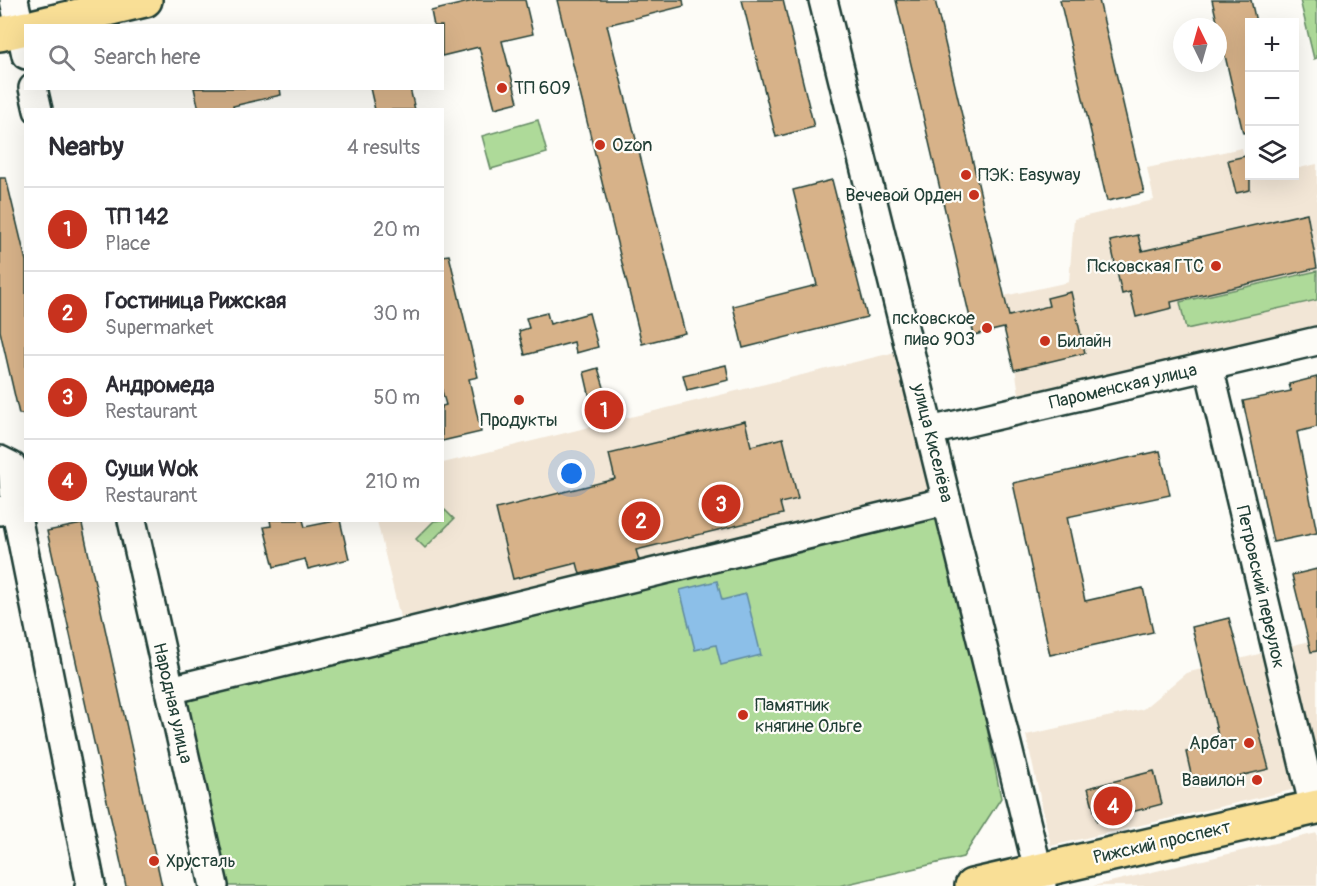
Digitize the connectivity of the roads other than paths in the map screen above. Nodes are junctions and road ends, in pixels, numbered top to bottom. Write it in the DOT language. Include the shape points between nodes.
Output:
graph roads {
  1 [pos="145,0"];
  2 [pos="824,0"];
  3 [pos="42,24"];
  4 [pos="33,90"];
  5 [pos="38,108"];
  6 [pos="1317,341"];
  7 [pos="1209,367"];
  8 [pos="930,430"];
  9 [pos="0,460"];
  10 [pos="947,501"];
  11 [pos="14,507"];
  12 [pos="132,522"];
  13 [pos="170,690"];
  14 [pos="1316,807"];
  15 [pos="1040,878"];
  16 [pos="89,886"];
  17 [pos="214,886"];
  18 [pos="972,886"];
  1 -- 3 [label="main road"];
  2 -- 8 [label="street, улица Киселёва"];
  4 -- 5 [label="street"];
  6 -- 7 [label="street, Пароменская улица"];
  7 -- 8 [label="street, Пароменская улица"];
  7 -- 14 [label="street, Петровский переулок"];
  8 -- 10 [label="street, улица Киселёва"];
  9 -- 11 [label="street" via="12,466"];
  10 -- 13 [label="street"];
  10 -- 15 [label="street, улица Киселёва"];
  11 -- 16 [label="street" via="92,885"];
  12 -- 13 [label="street, Народная улица"];
  13 -- 17 [label="street, Народная улица"];
  14 -- 15 [label="main road, Рижский проспект"];
  15 -- 18 [label="main road, Рижский проспект"];
}
